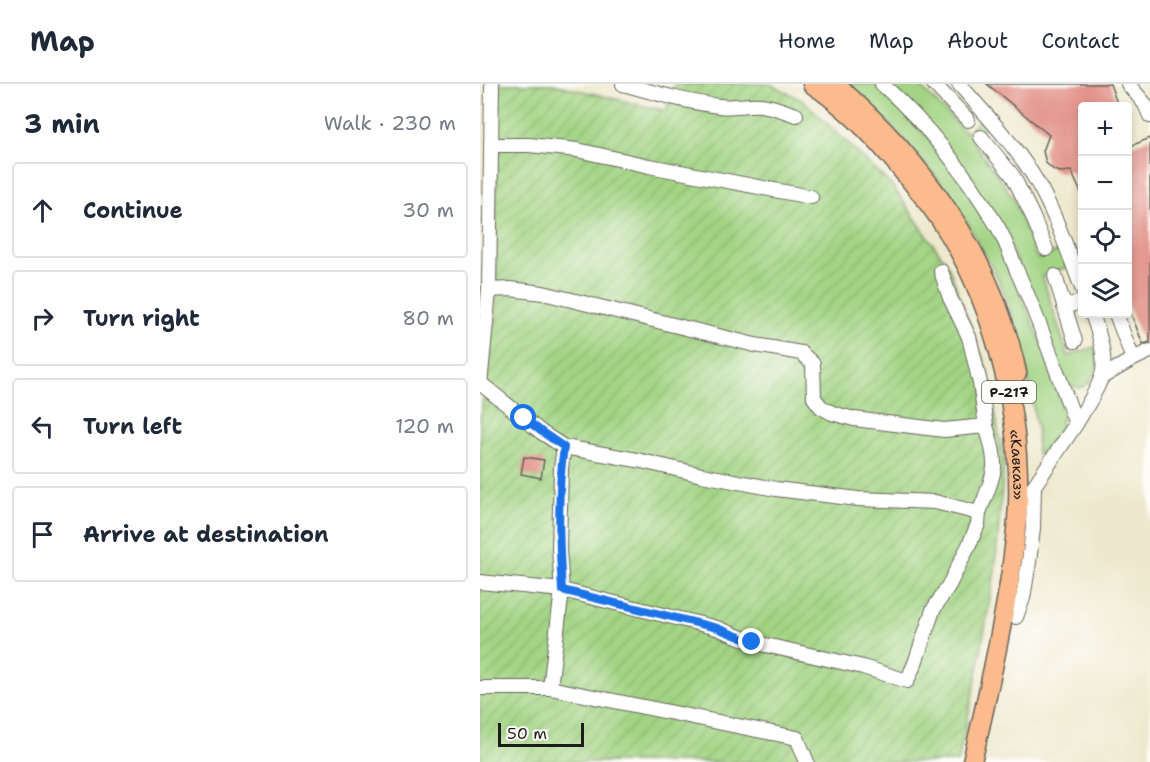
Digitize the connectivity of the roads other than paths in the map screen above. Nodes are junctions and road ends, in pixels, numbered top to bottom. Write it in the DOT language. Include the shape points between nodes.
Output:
graph roads {
  1 [pos="492,84"];
  2 [pos="623,84"];
  3 [pos="812,84"];
  4 [pos="835,84"];
  5 [pos="882,84"];
  6 [pos="959,84"];
  7 [pos="1128,84"];
  8 [pos="942,87"];
  9 [pos="796,115"];
  10 [pos="1150,116"];
  11 [pos="968,120"];
  12 [pos="981,137"];
  13 [pos="491,145"];
  14 [pos="811,197"];
  15 [pos="1052,209"];
  16 [pos="1032,215"];
  17 [pos="1046,249"];
  18 [pos="941,271"];
  19 [pos="1078,275"];
  20 [pos="1055,276"];
  21 [pos="489,290"];
  22 [pos="1078,303"];
  23 [pos="1064,307"];
  24 [pos="1093,318"];
  25 [pos="1118,318"];
  26 [pos="1075,341"];
  27 [pos="1150,351"];
  28 [pos="1133,359"];
  29 [pos="1102,377"];
  30 [pos="480,384"];
  31 [pos="1076,424"];
  32 [pos="986,426"];
  33 [pos="564,447"];
  34 [pos="979,513"];
  35 [pos="480,582"];
  36 [pos="562,590"];
  37 [pos="1016,617"];
  38 [pos="480,688"];
  39 [pos="550,688"];
  40 [pos="807,762"];
  41 [pos="972,762"];
  42 [pos="982,762"];
  1 -- 13 [label="street"];
  2 -- 9 [label="street" via="705,104 730,108 762,105"];
  3 -- 41 [label="main road, «Кавказ» / Р-217" via="886,151 940,219 977,290 1004,368 1018,459 1016,537 1004,614"];
  4 -- 37 [label="main road, «Кавказ» / Р-217" via="897,143 951,214 971,247 1005,325 1024,407 1028,455 1027,527"];
  5 -- 31 [label="street" via="934,135 1000,231 1035,310"];
  6 -- 15 [label="street" via="1022,159"];
  7 -- 10 [label="street"];
  8 -- 11 [label="street"];
  12 -- 16 [label="street" via="1013,176"];
  13 -- 14 [label="street" via="577,150"];
  13 -- 21 [label="street"];
  15 -- 16 [label="street"];
  15 -- 19 [label="street"];
  16 -- 17 [label="street"];
  18 -- 32 [label="street" via="969,337"];
  20 -- 23 [label="street"];
  21 -- 30 [label="street"];
  21 -- 32 [label="street" via="543,293 801,353 813,364 814,398 821,407 854,419 944,430"];
  22 -- 23 [label="street"];
  23 -- 26 [label="street"];
  24 -- 29 [label="street" via="1103,355"];
  25 -- 28 [label="street"];
  27 -- 28 [label="street"];
  28 -- 29 [label="street"];
  29 -- 31 [label="street"];
  30 -- 33 [label="street"];
  31 -- 37 [label="street" via="1034,486 1029,562"];
  32 -- 34 [label="street" via="994,466"];
  33 -- 34 [label="street" via="776,489 858,499 935,502"];
  33 -- 36 [label="street" via="559,549"];
  34 -- 36 [label="street" via="969,545 933,610 907,681"];
  35 -- 36 [label="street"];
  36 -- 39 [label="street"];
  37 -- 42 [label="main road, «Кавказ» / Р-217"];
  38 -- 39 [label="street"];
  39 -- 40 [label="street" via="797,738"];
}
